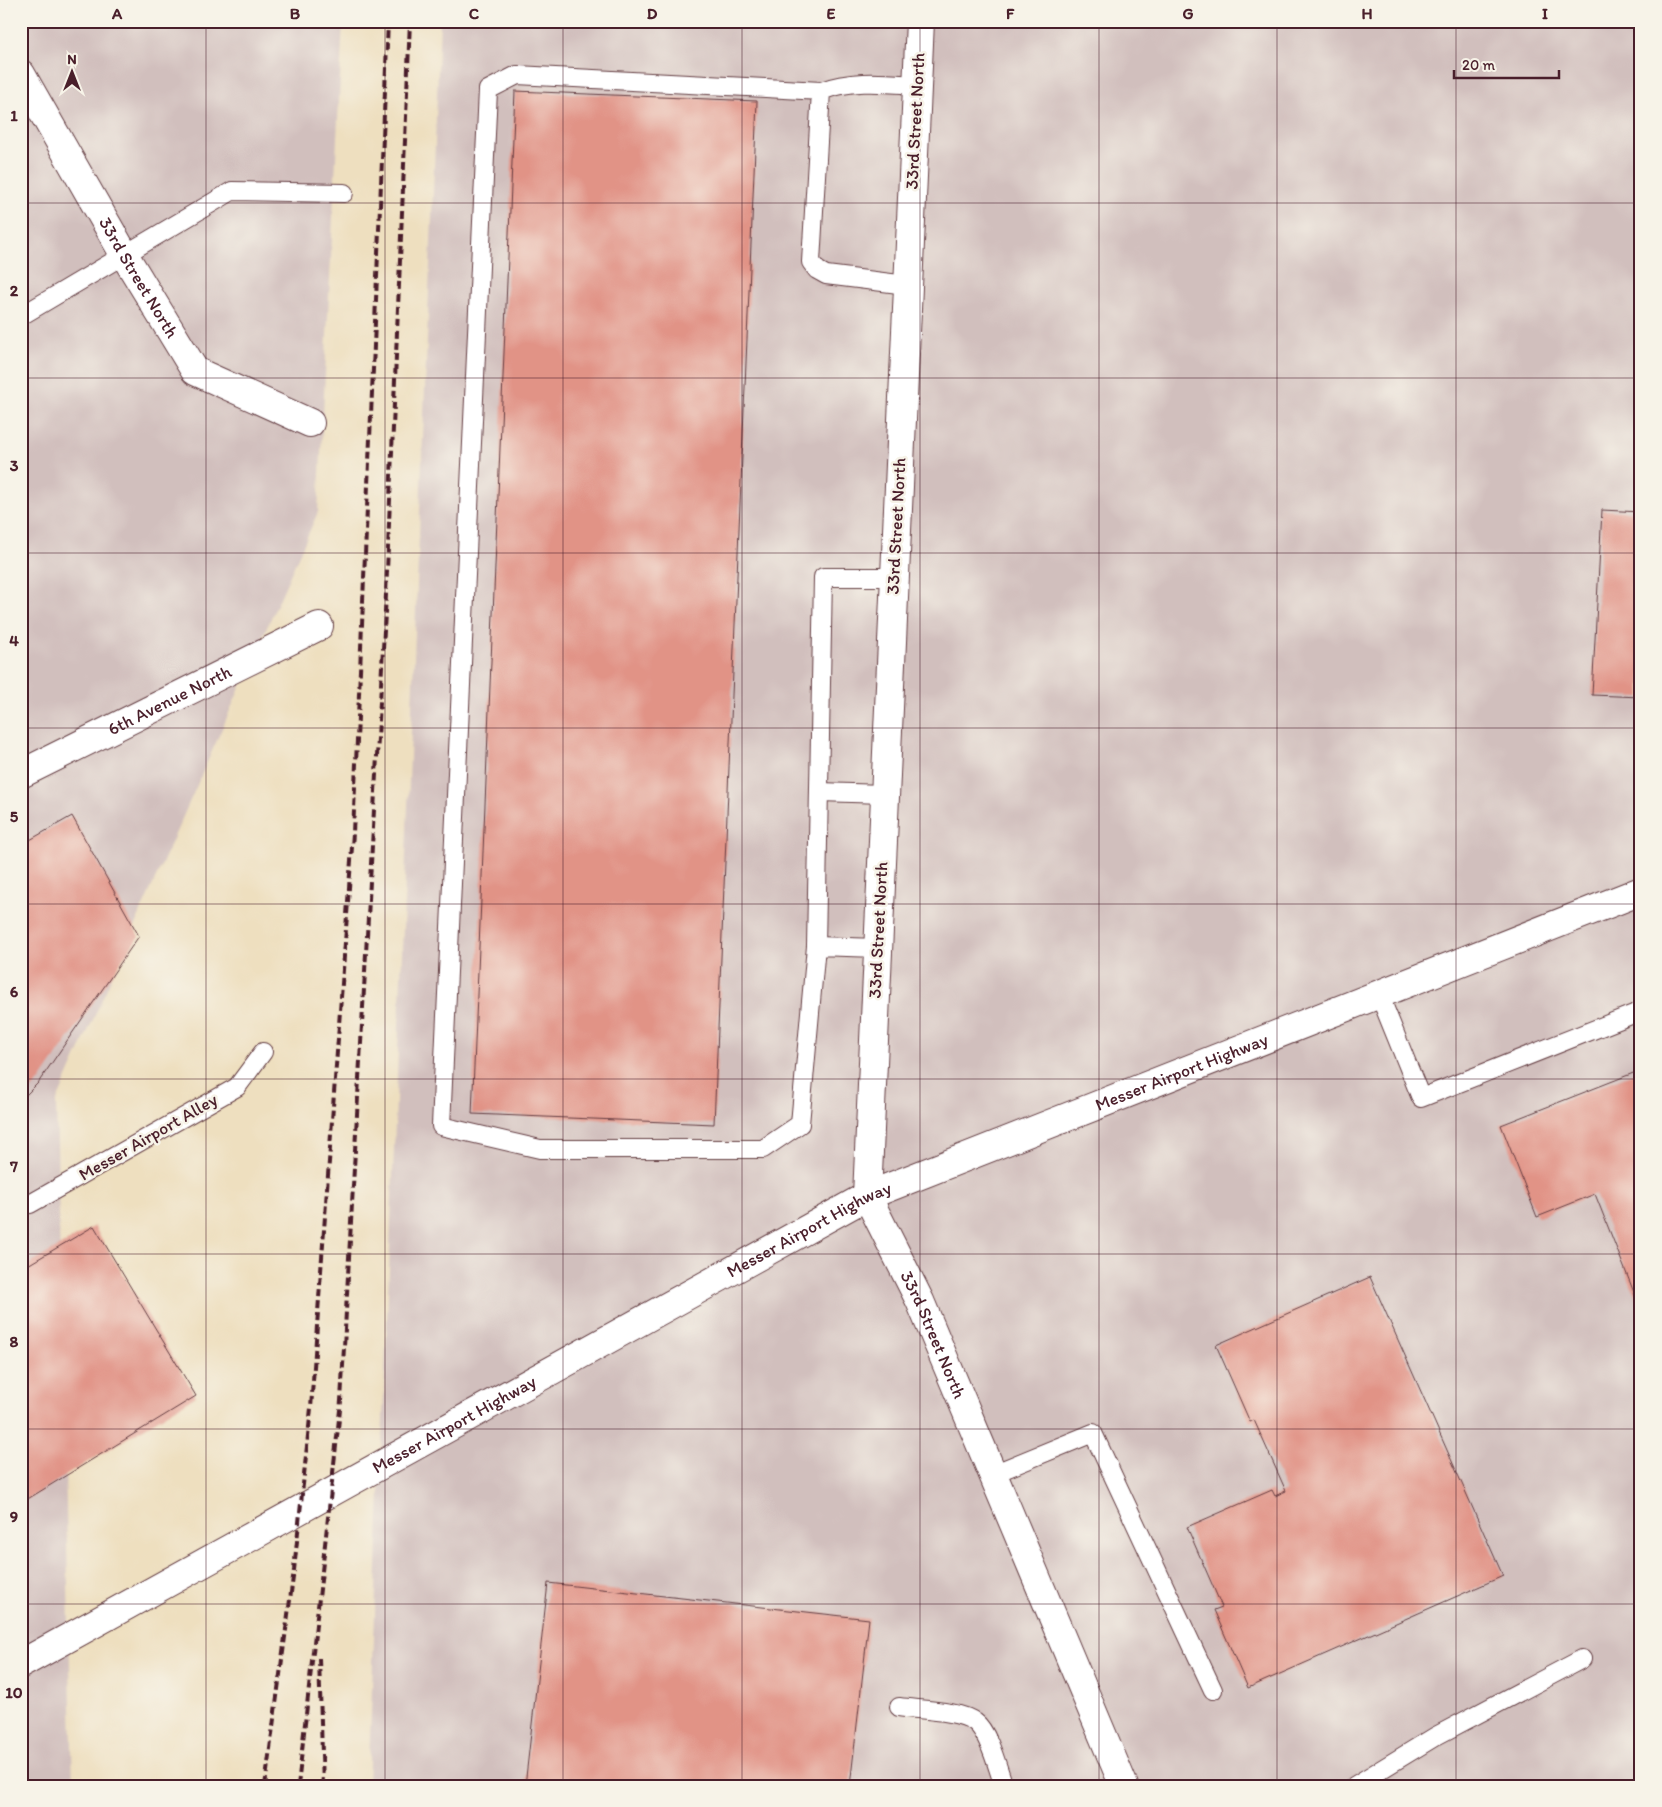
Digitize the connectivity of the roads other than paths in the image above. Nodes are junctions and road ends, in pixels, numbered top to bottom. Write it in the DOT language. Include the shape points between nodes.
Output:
graph roads {
  1 [pos="920,21"];
  2 [pos="21,74"];
  3 [pos="917,85"];
  4 [pos="821,90"];
  5 [pos="344,193"];
  6 [pos="125,256"];
  7 [pos="907,285"];
  8 [pos="21,316"];
  9 [pos="310,423"];
  10 [pos="894,577"];
  11 [pos="319,626"];
  12 [pos="21,774"];
  13 [pos="819,792"];
  14 [pos="884,794"];
  15 [pos="1641,891"];
  16 [pos="816,946"];
  17 [pos="878,948"];
  18 [pos="1379,994"];
  19 [pos="1641,1011"];
  20 [pos="263,1052"];
  21 [pos="867,1196"];
  22 [pos="21,1206"];
  23 [pos="993,1474"];
  24 [pos="1582,1659"];
  25 [pos="21,1664"];
  26 [pos="1213,1690"];
  27 [pos="899,1707"];
  28 [pos="1004,1786"];
  29 [pos="1124,1786"];
  30 [pos="1354,1786"];
  1 -- 3 [label="street, 33rd Street North"];
  2 -- 6 [label="street, 33rd Street North"];
  3 -- 4 [label="lane" via="865,82"];
  3 -- 7 [label="street, 33rd Street North"];
  4 -- 7 [label="lane" via="811,262 826,275"];
  4 -- 16 [label="lane" via="517,75 488,90 441,1126 540,1149 763,1149 800,1124"];
  5 -- 6 [label="lane" via="232,191"];
  6 -- 8 [label="lane"];
  6 -- 9 [label="street, 33rd Street North" via="195,371"];
  7 -- 10 [label="street, 33rd Street North"];
  10 -- 13 [label="lane" via="823,577"];
  10 -- 14 [label="street, 33rd Street North"];
  11 -- 12 [label="street, 6th Avenue North"];
  13 -- 14 [label="lane"];
  13 -- 16 [label="lane"];
  14 -- 17 [label="street, 33rd Street North"];
  15 -- 18 [label="street, Messer Airport Highway"];
  16 -- 17 [label="lane"];
  17 -- 21 [label="street, 33rd Street North"];
  18 -- 19 [label="lane" via="1421,1098"];
  18 -- 21 [label="street, Messer Airport Highway"];
  20 -- 22 [label="lane, Messer Airport Alley" via="237,1087 30,1204"];
  21 -- 23 [label="street, 33rd Street North" via="920,1301"];
  21 -- 25 [label="street, Messer Airport Highway"];
  23 -- 26 [label="lane" via="1093,1433"];
  23 -- 29 [label="street, 33rd Street North"];
  24 -- 30 [label="lane" via="1436,1736"];
  27 -- 28 [label="lane" via="961,1715 976,1722"];
}
